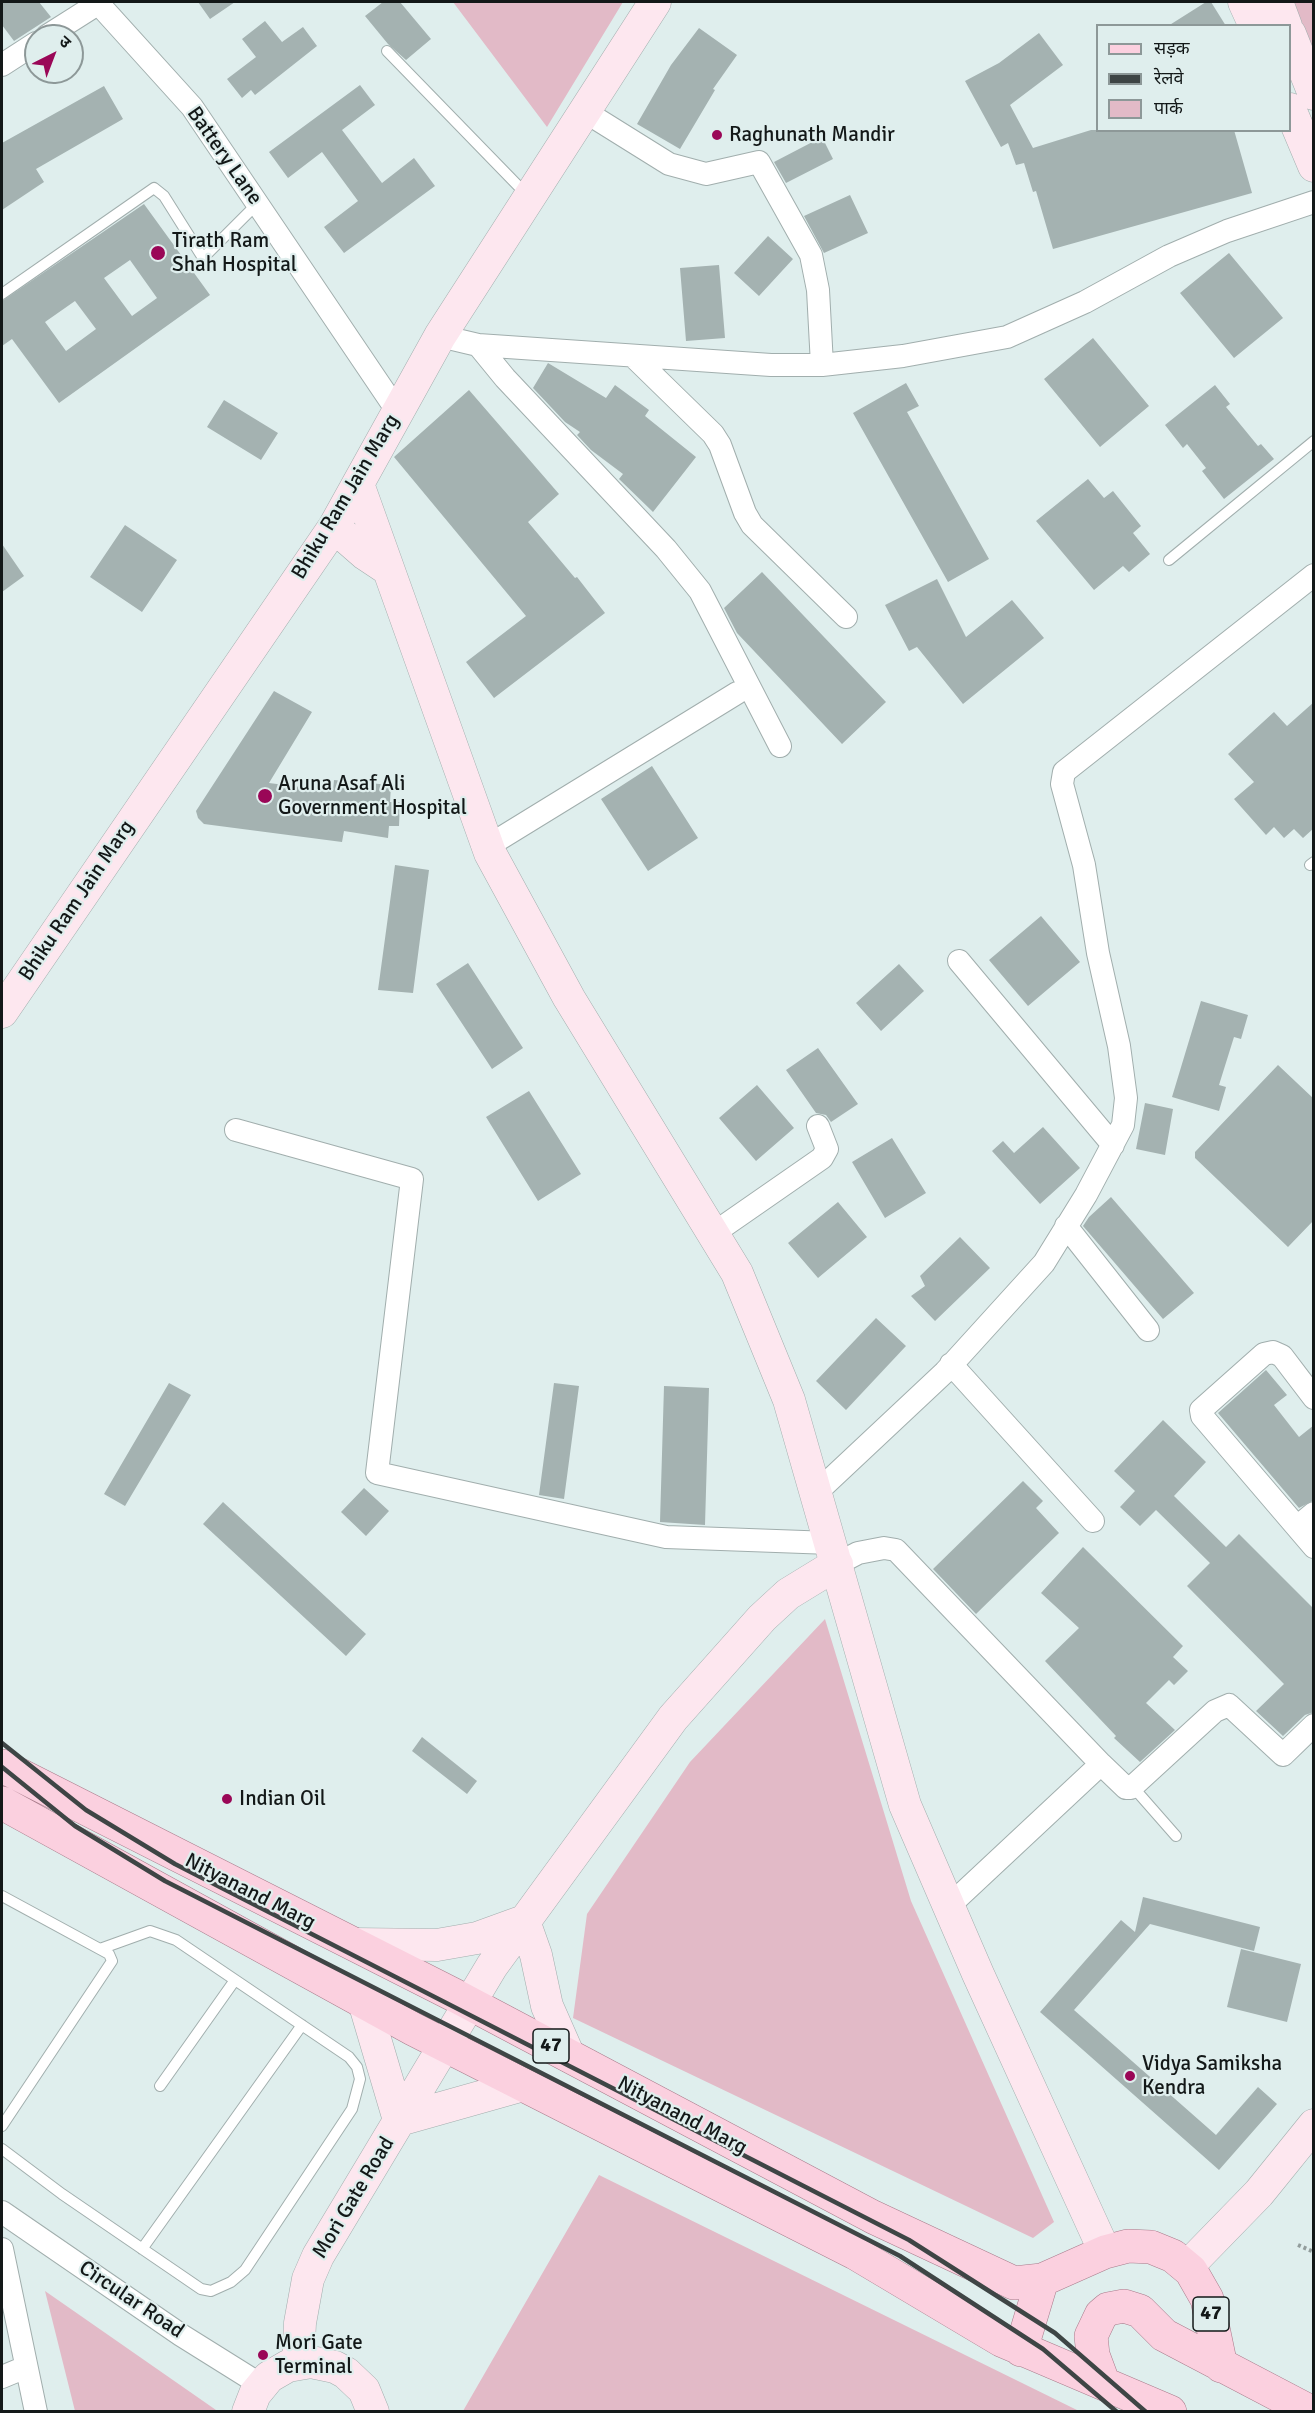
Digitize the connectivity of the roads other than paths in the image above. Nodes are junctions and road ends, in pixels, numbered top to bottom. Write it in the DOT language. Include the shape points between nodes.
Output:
graph roads {
  1 [pos="98,2"];
  2 [pos="655,2"];
  3 [pos="1244,2"];
  4 [pos="1276,2"];
  5 [pos="65,24"];
  6 [pos="1254,24"];
  7 [pos="1285,24"];
  8 [pos="1291,36"];
  9 [pos="24,51"];
  10 [pos="387,51"];
  11 [pos="2,65"];
  12 [pos="1314,94"];
  13 [pos="584,111"];
  14 [pos="1291,111"];
  15 [pos="1314,166"];
  16 [pos="529,197"];
  17 [pos="1314,202"];
  18 [pos="258,204"];
  19 [pos="2,294"];
  20 [pos="440,336"];
  21 [pos="478,345"];
  22 [pos="634,357"];
  23 [pos="822,365"];
  24 [pos="398,412"];
  25 [pos="1314,441"];
  26 [pos="358,484"];
  27 [pos="334,527"];
  28 [pos="1169,560"];
  29 [pos="386,568"];
  30 [pos="1314,575"];
  31 [pos="846,617"];
  32 [pos="737,693"];
  33 [pos="780,746"];
  34 [pos="488,846"];
  35 [pos="959,961"];
  36 [pos="2,1012"];
  37 [pos="818,1126"];
  38 [pos="236,1130"];
  39 [pos="1113,1145"];
  40 [pos="1066,1226"];
  41 [pos="714,1233"];
  42 [pos="1148,1330"];
  43 [pos="951,1364"];
  44 [pos="1314,1398"];
  45 [pos="816,1493"];
  46 [pos="1305,1520"];
  47 [pos="1093,1521"];
  48 [pos="1314,1547"];
  49 [pos="834,1554"];
  50 [pos="1314,1725"];
  51 [pos="1101,1764"];
  52 [pos="4,1772"];
  53 [pos="1133,1787"];
  54 [pos="2,1803"];
  55 [pos="1176,1836"];
  56 [pos="2,1896"];
  57 [pos="949,1906"];
  58 [pos="524,1921"];
  59 [pos="354,1944"];
  60 [pos="100,1949"];
  61 [pos="235,1980"];
  62 [pos="364,2002"];
  63 [pos="469,2003"];
  64 [pos="302,2025"];
  65 [pos="444,2045"];
  66 [pos="569,2056"];
  67 [pos="523,2085"];
  68 [pos="160,2086"];
  69 [pos="399,2120"];
  70 [pos="1314,2125"];
  71 [pos="2,2126"];
  72 [pos="2,2149"];
  73 [pos="2,2212"];
  74 [pos="873,2217"];
  75 [pos="2,2249"];
  76 [pos="142,2249"];
  77 [pos="1105,2252"];
  78 [pos="855,2253"];
  79 [pos="1187,2267"];
  80 [pos="1042,2280"];
  81 [pos="1021,2349"];
  82 [pos="298,2363"];
  83 [pos="1221,2366"];
  84 [pos="26,2367"];
  85 [pos="2,2377"];
  86 [pos="1103,2382"];
  87 [pos="255,2398"];
  88 [pos="36,2412"];
  89 [pos="373,2412"];
  90 [pos="1170,2412"];
  91 [pos="1311,2412"];
  1 -- 5 [label="street"];
  1 -- 18 [label="street, Battery Lane" via="192,107"];
  2 -- 13 [label="street, Bhiku Ram Jain Marg"];
  3 -- 6 [label="street"];
  4 -- 7 [label="street"];
  8 -- 12 [label="street"];
  9 -- 11 [label="street"];
  10 -- 16 [label="lane"];
  13 -- 16 [label="street, Bhiku Ram Jain Marg"];
  13 -- 23 [label="street" via="669,164 705,174 759,162 811,255 818,290"];
  14 -- 15 [label="street"];
  16 -- 20 [label="street, Bhiku Ram Jain Marg"];
  17 -- 23 [label="street" via="1227,231 1169,256 1085,302 1007,337 903,356"];
  18 -- 19 [label="lane" via="203,258 164,196 154,188"];
  18 -- 24 [label="street, Battery Lane"];
  20 -- 21 [label="street"];
  20 -- 24 [label="street, Bhiku Ram Jain Marg"];
  21 -- 22 [label="street"];
  21 -- 33 [label="street" via="700,591"];
  22 -- 23 [label="street"];
  22 -- 31 [label="street" via="713,434 752,525"];
  24 -- 26 [label="street, Bhiku Ram Jain Marg"];
  25 -- 28 [label="lane"];
  26 -- 27 [label="street, Bhiku Ram Jain Marg"];
  26 -- 29 [label="street"];
  27 -- 29 [label="street"];
  27 -- 36 [label="street, Bhiku Ram Jain Marg"];
  29 -- 34 [label="street"];
  30 -- 39 [label="street" via="1068,766 1062,777 1084,865 1126,1098 1123,1125"];
  32 -- 34 [label="street"];
  34 -- 41 [label="street" via="569,998"];
  35 -- 39 [label="street"];
  37 -- 41 [label="street" via="827,1149 822,1158"];
  38 -- 49 [label="street" via="412,1179 377,1473 666,1537"];
  39 -- 40 [label="street"];
  40 -- 42 [label="street"];
  40 -- 43 [label="street" via="1037,1272"];
  41 -- 45 [label="street" via="737,1273 789,1400"];
  43 -- 45 [label="street"];
  43 -- 47 [label="street"];
  44 -- 46 [label="street" via="1282,1356 1273,1352 1264,1354 1201,1410 1202,1416"];
  45 -- 49 [label="street"];
  46 -- 48 [label="street"];
  49 -- 51 [label="street" via="896,1550"];
  49 -- 57 [label="street" via="905,1805"];
  49 -- 58 [label="street, Mori Gate Road" via="762,1618 681,1710"];
  50 -- 53 [label="street" via="1283,1755 1229,1705 1215,1711"];
  51 -- 53 [label="street" via="1126,1788"];
  51 -- 57 [label="street"];
  52 -- 59 [label="main road, Nityanand Marg / 47"];
  53 -- 55 [label="lane"];
  54 -- 62 [label="main road, Nityanand Marg / 47"];
  56 -- 60 [label="lane"];
  57 -- 77 [label="street"];
  58 -- 59 [label="street" via="477,1938 437,1945"];
  58 -- 63 [label="street, Mori Gate Road"];
  58 -- 66 [label="street" via="548,2006"];
  59 -- 63 [label="main road, Nityanand Marg / 47"];
  60 -- 61 [label="lane" via="150,1931 176,1940"];
  60 -- 71 [label="lane" via="112,1957 110,1965"];
  61 -- 64 [label="lane"];
  61 -- 68 [label="lane"];
  62 -- 65 [label="main road, Nityanand Marg / 47"];
  62 -- 69 [label="street"];
  63 -- 65 [label="street, Mori Gate Road"];
  63 -- 66 [label="main road, Nityanand Marg / 47"];
  64 -- 76 [label="lane"];
  64 -- 76 [label="lane" via="349,2057 357,2067 358,2095 245,2270 226,2286 211,2291 201,2289"];
  65 -- 67 [label="main road, Nityanand Marg / 47"];
  65 -- 69 [label="street, Mori Gate Road"];
  66 -- 74 [label="main road, Nityanand Marg / 47"];
  67 -- 69 [label="street"];
  67 -- 78 [label="main road, Nityanand Marg / 47"];
  69 -- 82 [label="street, Mori Gate Road" via="318,2256 308,2280"];
  70 -- 79 [label="street" via="1259,2193"];
  72 -- 76 [label="lane"];
  73 -- 87 [label="street, Circular Road" via="181,2335"];
  74 -- 78 [label="main road"];
  74 -- 80 [label="main road, Nityanand Marg / 47" via="1014,2283"];
  75 -- 84 [label="street"];
  77 -- 79 [label="main road, Nityanand Marg / 47" via="1128,2246 1151,2247"];
  77 -- 80 [label="main road, Nityanand Marg / 47"];
  78 -- 81 [label="main road, Nityanand Marg / 47"];
  79 -- 83 [label="main road, Nityanand Marg / 47" via="1207,2299"];
  80 -- 81 [label="main road"];
  81 -- 86 [label="main road, Nityanand Marg / 47"];
  82 -- 87 [label="street" via="278,2371"];
  82 -- 89 [label="street" via="323,2363 346,2373 364,2390"];
  83 -- 86 [label="main road" via="1164,2335 1140,2311 1116,2306 1101,2314 1091,2336"];
  83 -- 91 [label="main road"];
  84 -- 85 [label="street"];
  84 -- 88 [label="street"];
  86 -- 90 [label="main road, Nityanand Marg / 47"];
}
